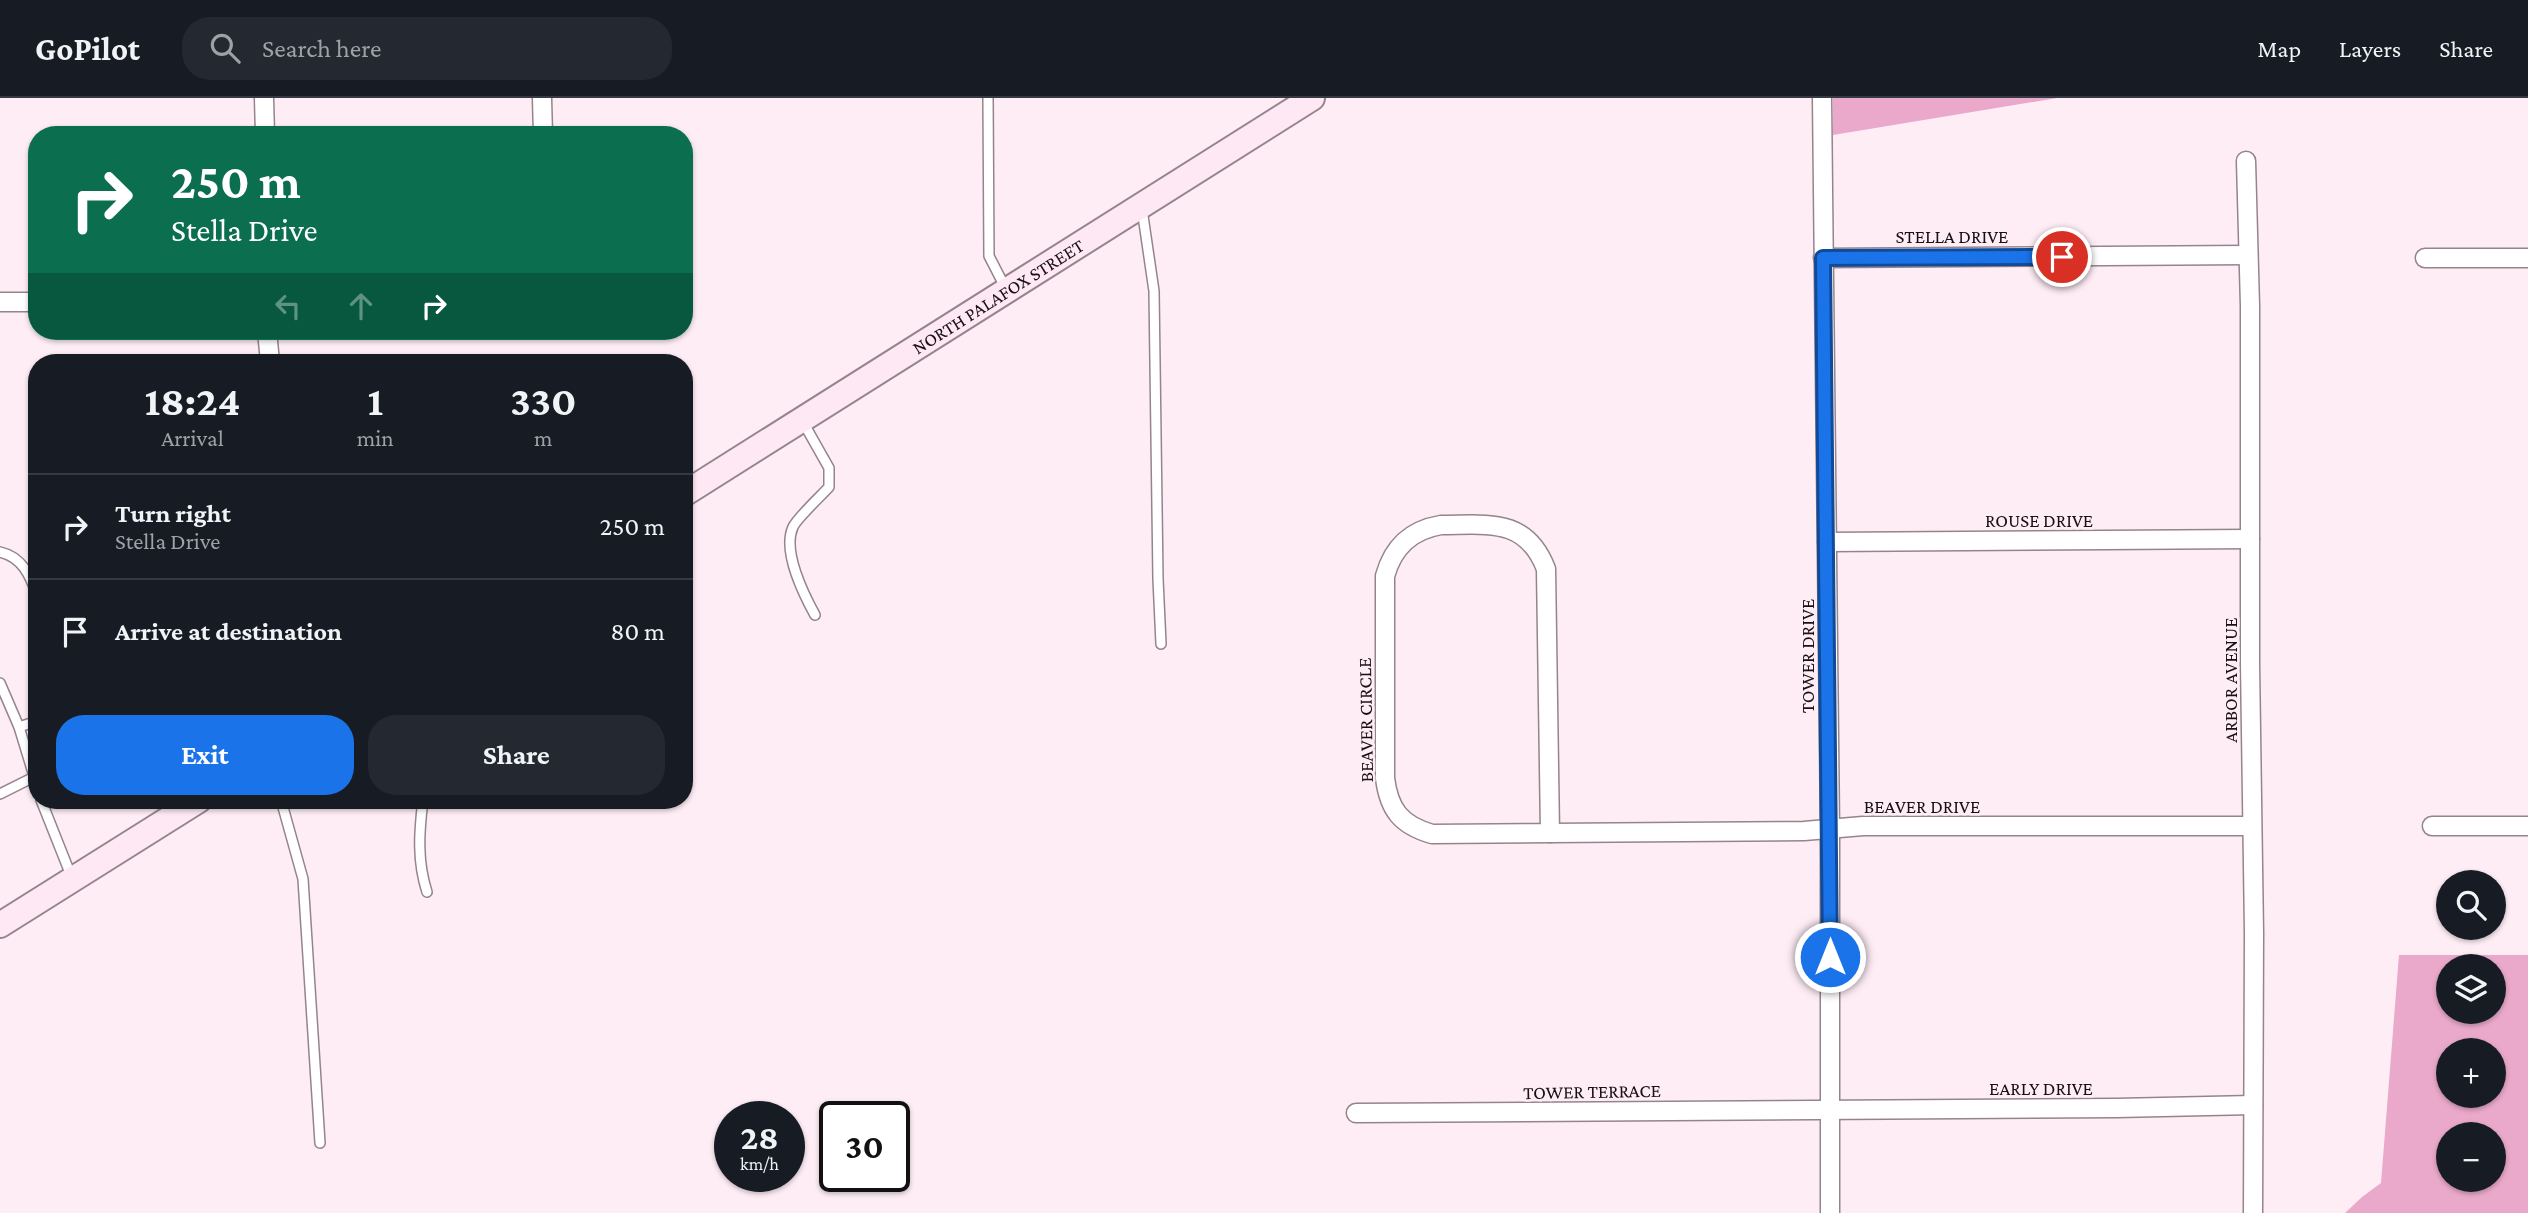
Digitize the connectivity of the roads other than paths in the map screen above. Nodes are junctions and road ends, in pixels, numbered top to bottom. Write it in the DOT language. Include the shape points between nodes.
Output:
graph roads {
  1 [pos="264,98"];
  2 [pos="542,98"];
  3 [pos="988,98"];
  4 [pos="1312,98"];
  5 [pos="1822,98"];
  6 [pos="265,126"];
  7 [pos="542,126"];
  8 [pos="2246,161"];
  9 [pos="1141,206"];
  10 [pos="2248,255"];
  11 [pos="1823,258"];
  12 [pos="2425,258"];
  13 [pos="2528,258"];
  14 [pos="1007,291"];
  15 [pos="0,302"];
  16 [pos="28,302"];
  17 [pos="802,420"];
  18 [pos="693,488"];
  19 [pos="2250,539"];
  20 [pos="1827,542"];
  21 [pos="0,552"];
  22 [pos="28,575"];
  23 [pos="815,615"];
  24 [pos="1161,644"];
  25 [pos="0,682"];
  26 [pos="28,724"];
  27 [pos="19,727"];
  28 [pos="28,758"];
  29 [pos="28,784"];
  30 [pos="0,794"];
  31 [pos="45,809"];
  32 [pos="185,809"];
  33 [pos="284,809"];
  34 [pos="422,809"];
  35 [pos="2252,826"];
  36 [pos="2432,826"];
  37 [pos="2528,826"];
  38 [pos="1830,829"];
  39 [pos="1550,834"];
  40 [pos="73,879"];
  41 [pos="426,892"];
  42 [pos="0,925"];
  43 [pos="2253,1105"];
  44 [pos="1829,1110"];
  45 [pos="1356,1113"];
  46 [pos="320,1143"];
  47 [pos="1830,1213"];
  48 [pos="2253,1213"];
  1 -- 6 [label="street"];
  2 -- 7 [label="street"];
  3 -- 14 [label="lane" via="989,256"];
  4 -- 9 [label="main road, NORTH PALAFOX STREET"];
  5 -- 11 [label="street, TOWER DRIVE"];
  8 -- 10 [label="street, ARBOR AVENUE"];
  9 -- 14 [label="main road, NORTH PALAFOX STREET"];
  9 -- 24 [label="lane" via="1154,291"];
  10 -- 11 [label="street, STELLA DRIVE"];
  10 -- 19 [label="street, ARBOR AVENUE"];
  11 -- 20 [label="street, TOWER DRIVE"];
  12 -- 13 [label="street"];
  14 -- 17 [label="main road, NORTH PALAFOX STREET"];
  15 -- 16 [label="street"];
  17 -- 18 [label="main road, NORTH PALAFOX STREET"];
  17 -- 23 [label="lane" via="829,468 829,487 793,528 791,553 799,585"];
  19 -- 20 [label="street, ROUSE DRIVE"];
  19 -- 35 [label="street, ARBOR AVENUE"];
  20 -- 38 [label="street, TOWER DRIVE"];
  21 -- 22 [label="lane" via="23,564"];
  25 -- 27 [label="lane"];
  26 -- 27 [label="lane"];
  27 -- 28 [label="lane"];
  29 -- 30 [label="lane"];
  31 -- 40 [label="lane"];
  32 -- 40 [label="main road"];
  33 -- 46 [label="lane" via="303,879"];
  34 -- 41 [label="lane" via="418,843"];
  35 -- 38 [label="street, BEAVER DRIVE"];
  35 -- 43 [label="street, ARBOR AVENUE"];
  36 -- 37 [label="street"];
  38 -- 39 [label="street, BEAVER DRIVE"];
  38 -- 44 [label="street, TOWER DRIVE"];
  39 -- 39 [label="street, BEAVER CIRCLE" via="1432,834 1405,822 1387,796 1385,576 1398,546 1428,527 1502,526 1518,531 1540,553 1546,569"];
  40 -- 42 [label="main road"];
  43 -- 44 [label="street, EARLY DRIVE"];
  43 -- 48 [label="street, ARBOR AVENUE"];
  44 -- 45 [label="street, TOWER TERRACE"];
  44 -- 47 [label="street, TOWER DRIVE"];
}
